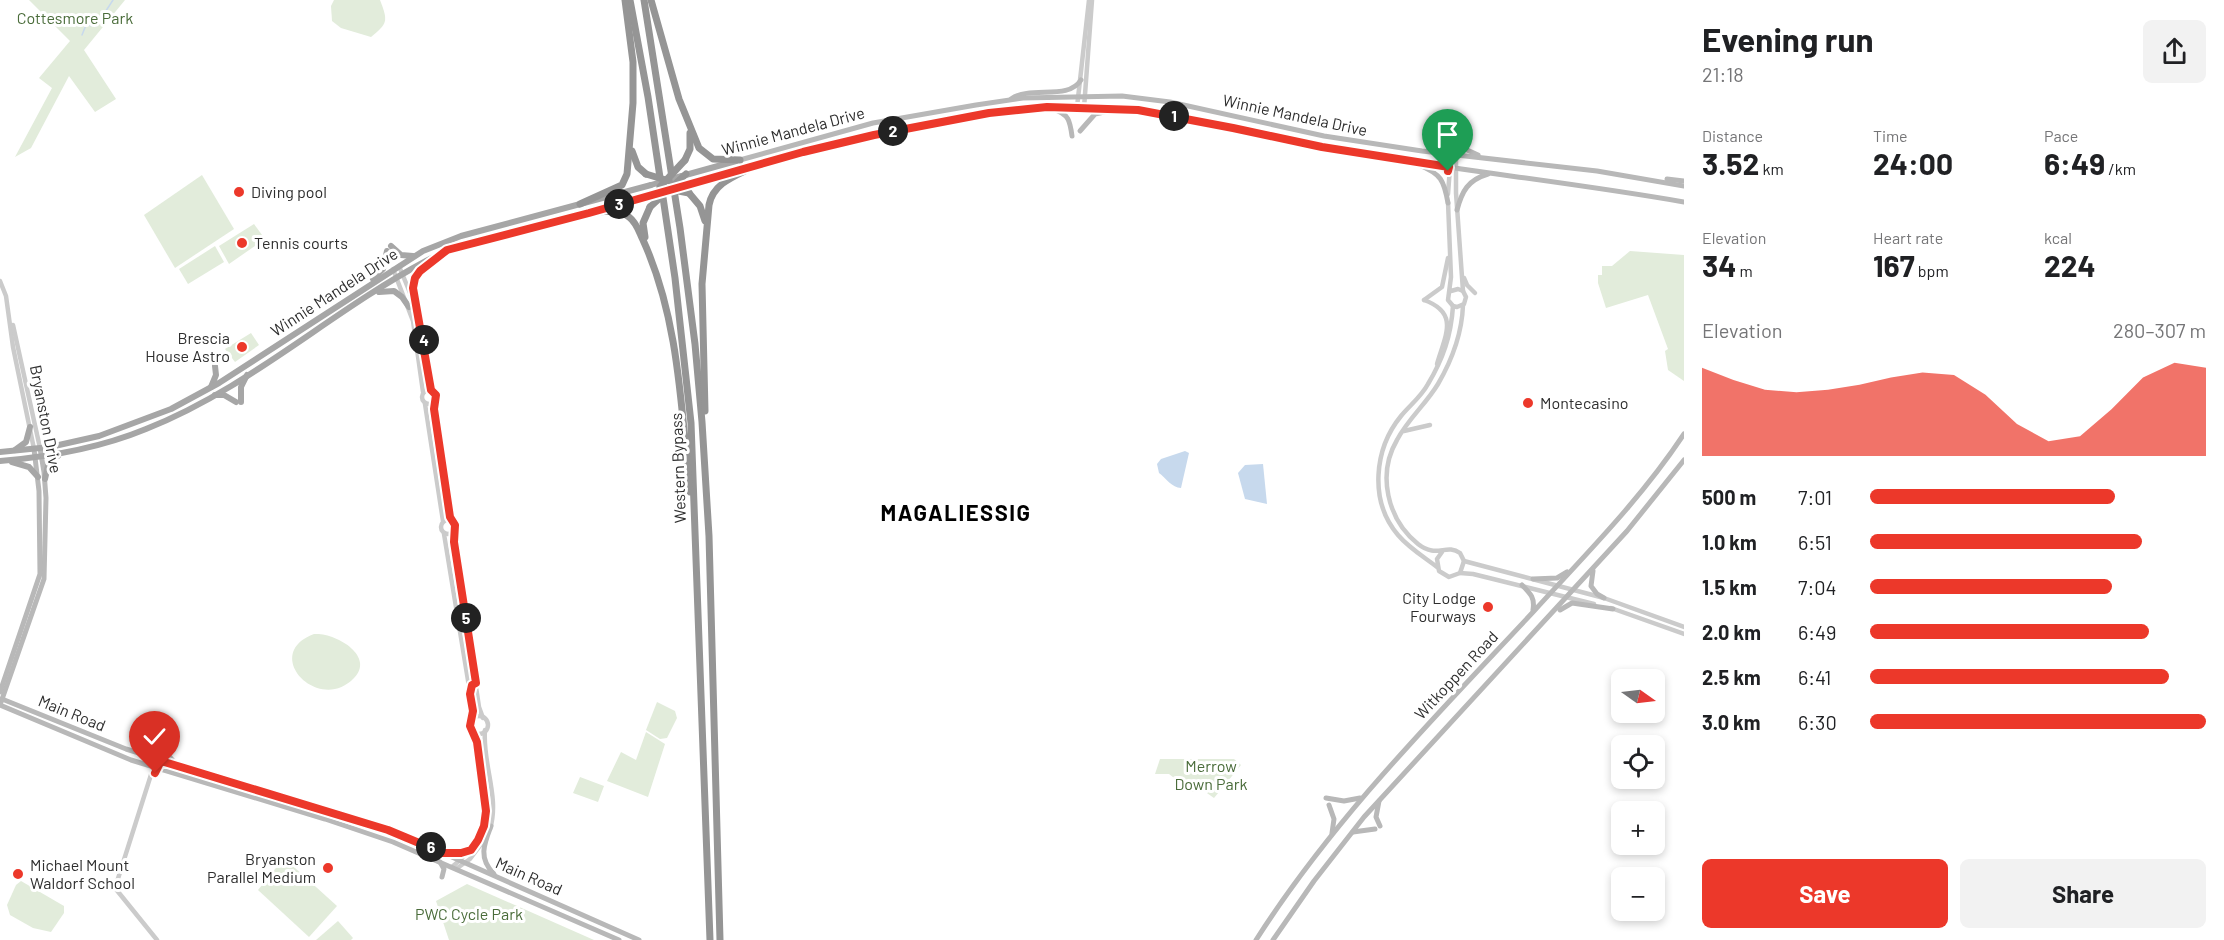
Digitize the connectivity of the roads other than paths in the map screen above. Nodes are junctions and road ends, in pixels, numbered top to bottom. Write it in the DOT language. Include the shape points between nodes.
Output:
graph roads {
  1 [pos="625,0"];
  2 [pos="630,0"];
  3 [pos="644,0"];
  4 [pos="651,0"];
  5 [pos="1091,0"];
  6 [pos="1081,80"];
  7 [pos="1082,96"];
  8 [pos="1010,100"];
  9 [pos="1047,107"];
  10 [pos="1077,107"];
  11 [pos="1084,108"];
  12 [pos="1138,110"];
  13 [pos="688,122"];
  14 [pos="1080,131"];
  15 [pos="1072,136"];
  16 [pos="630,142"];
  17 [pos="1422,151"];
  18 [pos="1453,154"];
  19 [pos="1487,158"];
  20 [pos="740,160"];
  21 [pos="1404,161"];
  22 [pos="753,167"];
  23 [pos="1452,167"];
  24 [pos="1493,173"];
  25 [pos="686,174"];
  26 [pos="1648,179"];
  27 [pos="667,180"];
  28 [pos="1684,181"];
  29 [pos="678,182"];
  30 [pos="688,184"];
  31 [pos="647,186"];
  32 [pos="1684,186"];
  33 [pos="660,187"];
  34 [pos="670,189"];
  35 [pos="648,195"];
  36 [pos="1448,203"];
  37 [pos="580,204"];
  38 [pos="1684,204"];
  39 [pos="1457,210"];
  40 [pos="589,213"];
  41 [pos="706,226"];
  42 [pos="1450,246"];
  43 [pos="647,249"];
  44 [pos="447,250"];
  45 [pos="414,256"];
  46 [pos="396,267"];
  47 [pos="1461,267"];
  48 [pos="400,277"];
  49 [pos="0,281"];
  50 [pos="1450,291"];
  51 [pos="1463,291"];
  52 [pos="356,293"];
  53 [pos="373,293"];
  54 [pos="1475,293"];
  55 [pos="1462,305"];
  56 [pos="1453,306"];
  57 [pos="410,307"];
  58 [pos="9,311"];
  59 [pos="419,317"];
  60 [pos="215,366"];
  61 [pos="1435,372"];
  62 [pos="247,375"];
  63 [pos="211,387"];
  64 [pos="431,390"];
  65 [pos="423,392"];
  66 [pos="214,395"];
  67 [pos="435,402"];
  68 [pos="425,404"];
  69 [pos="1430,425"];
  70 [pos="30,427"];
  71 [pos="1402,431"];
  72 [pos="1684,434"];
  73 [pos="37,448"];
  74 [pos="12,451"];
  75 [pos="0,452"];
  76 [pos="67,452"];
  77 [pos="39,457"];
  78 [pos="1684,460"];
  79 [pos="1,461"];
  80 [pos="41,478"];
  81 [pos="443,521"];
  82 [pos="452,522"];
  83 [pos="453,532"];
  84 [pos="694,533"];
  85 [pos="444,534"];
  86 [pos="709,536"];
  87 [pos="1442,552"];
  88 [pos="1464,561"];
  89 [pos="1576,566"];
  90 [pos="1437,567"];
  91 [pos="1593,570"];
  92 [pos="1460,573"];
  93 [pos="1533,579"];
  94 [pos="1522,585"];
  95 [pos="1557,586"];
  96 [pos="1574,590"];
  97 [pos="1550,593"];
  98 [pos="1568,597"];
  99 [pos="1604,598"];
  100 [pos="1613,609"];
  101 [pos="1532,612"];
  102 [pos="1684,627"];
  103 [pos="1533,634"];
  104 [pos="1684,634"];
  105 [pos="469,643"];
  106 [pos="466,670"];
  107 [pos="476,683"];
  108 [pos="1,689"];
  109 [pos="470,694"];
  110 [pos="478,700"];
  111 [pos="1,701"];
  112 [pos="472,704"];
  113 [pos="11,710"];
  114 [pos="0,711"];
  115 [pos="483,718"];
  116 [pos="472,720"];
  117 [pos="485,730"];
  118 [pos="474,732"];
  119 [pos="167,740"];
  120 [pos="161,744"];
  121 [pos="140,754"];
  122 [pos="159,760"];
  123 [pos="179,766"];
  124 [pos="156,768"];
  125 [pos="1326,798"];
  126 [pos="1362,798"];
  127 [pos="1380,799"];
  128 [pos="1329,805"];
  129 [pos="491,826"];
  130 [pos="1353,832"];
  131 [pos="1332,834"];
  132 [pos="471,850"];
  133 [pos="443,853"];
  134 [pos="440,861"];
  135 [pos="463,862"];
  136 [pos="454,868"];
  137 [pos="442,877"];
  138 [pos="498,877"];
  139 [pos="157,940"];
  140 [pos="619,940"];
  141 [pos="639,940"];
  142 [pos="710,940"];
  143 [pos="720,940"];
  144 [pos="1256,940"];
  145 [pos="1273,940"];
  1 -- 16 [label="highway" via="633,62"];
  2 -- 84 [label="highway, Western Bypass" via="648,97 683,345 691,423"];
  3 -- 86 [label="highway, Western Bypass" via="695,344"];
  4 -- 13 [label="highway"];
  5 -- 6 [label="street"];
  5 -- 7 [label="street"];
  6 -- 7 [label="street"];
  6 -- 8 [label="main road" via="1072,90 1019,94"];
  7 -- 8 [label="main road, Winnie Mandela Drive"];
  7 -- 10 [label="street"];
  7 -- 11 [label="street"];
  7 -- 17 [label="main road, Winnie Mandela Drive" via="1170,102 1324,136"];
  8 -- 20 [label="main road, Winnie Mandela Drive" via="873,123"];
  9 -- 10 [label="main road, Winnie Mandela Drive"];
  9 -- 15 [label="main road" via="1066,114"];
  9 -- 22 [label="main road, Winnie Mandela Drive" via="971,116 874,135"];
  10 -- 11 [label="main road, Winnie Mandela Drive"];
  11 -- 12 [label="main road, Winnie Mandela Drive"];
  12 -- 14 [label="main road" via="1099,113"];
  12 -- 21 [label="main road, Winnie Mandela Drive"];
  13 -- 20 [label="highway" via="699,148 707,156"];
  13 -- 27 [label="highway, bridge" via="691,145 685,160"];
  16 -- 27 [label="highway, bridge" via="634,162 646,174"];
  16 -- 37 [label="highway" via="622,186"];
  17 -- 18 [label="main road, Winnie Mandela Drive"];
  17 -- 19 [label="main road" via="1443,148 1455,138 1465,149"];
  18 -- 19 [label="main road, Winnie Mandela Drive"];
  18 -- 23 [label="street"];
  19 -- 26 [label="main road, Winnie Mandela Drive"];
  20 -- 25 [label="main road, Winnie Mandela Drive"];
  21 -- 23 [label="main road, Winnie Mandela Drive"];
  21 -- 36 [label="main road" via="1436,172 1443,181"];
  22 -- 30 [label="main road, Winnie Mandela Drive"];
  22 -- 41 [label="highway" via="714,190"];
  23 -- 24 [label="main road, Winnie Mandela Drive"];
  23 -- 36 [label="street"];
  23 -- 39 [label="street"];
  24 -- 38 [label="main road, Winnie Mandela Drive"];
  24 -- 39 [label="main road" via="1467,184"];
  25 -- 27 [label="main road, Winnie Mandela Drive, bridge"];
  25 -- 29 [label="highway, bridge"];
  26 -- 28 [label="main road"];
  26 -- 32 [label="main road, Winnie Mandela Drive"];
  27 -- 29 [label="highway, bridge"];
  27 -- 31 [label="main road, Winnie Mandela Drive, bridge"];
  27 -- 33 [label="highway, bridge"];
  29 -- 30 [label="highway, bridge"];
  29 -- 34 [label="highway, bridge"];
  30 -- 34 [label="main road, Winnie Mandela Drive, bridge"];
  31 -- 33 [label="highway, bridge"];
  31 -- 37 [label="main road, Winnie Mandela Drive"];
  33 -- 34 [label="highway, bridge"];
  33 -- 35 [label="highway, bridge"];
  34 -- 35 [label="main road, Winnie Mandela Drive, bridge"];
  34 -- 41 [label="highway, bridge" via="689,194 700,206"];
  34 -- 43 [label="highway, bridge" via="650,207 643,223"];
  35 -- 40 [label="main road, Winnie Mandela Drive"];
  36 -- 42 [label="street"];
  37 -- 45 [label="main road, Winnie Mandela Drive" via="460,236"];
  39 -- 47 [label="street"];
  40 -- 43 [label="highway" via="626,214"];
  40 -- 44 [label="main road, Winnie Mandela Drive"];
  41 -- 86 [label="highway" via="702,284"];
  42 -- 50 [label="street"];
  42 -- 61 [label="street" via="1442,287 1424,300 1443,309 1447,319"];
  43 -- 84 [label="highway" via="672,331"];
  44 -- 48 [label="main road, Winnie Mandela Drive"];
  44 -- 59 [label="main road" via="415,278 413,288"];
  45 -- 46 [label="main road, Winnie Mandela Drive"];
  45 -- 52 [label="main road" via="389,249 383,269"];
  46 -- 48 [label="street"];
  46 -- 52 [label="main road, Winnie Mandela Drive"];
  47 -- 51 [label="street"];
  47 -- 54 [label="street" via="1467,285"];
  48 -- 53 [label="main road, Winnie Mandela Drive"];
  48 -- 57 [label="street"];
  48 -- 59 [label="street"];
  49 -- 58 [label="street, Bryanston Drive"];
  50 -- 51 [label="street"];
  50 -- 56 [label="street" via="1448,300"];
  51 -- 55 [label="street" via="1466,297"];
  52 -- 63 [label="main road, Winnie Mandela Drive"];
  53 -- 57 [label="main road" via="394,291"];
  53 -- 62 [label="main road, Winnie Mandela Drive"];
  55 -- 56 [label="street"];
  55 -- 71 [label="street" via="1449,362 1437,385"];
  56 -- 61 [label="street" via="1449,339"];
  57 -- 65 [label="street"];
  58 -- 70 [label="street, Bryanston Drive"];
  58 -- 73 [label="street, Bryanston Drive"];
  59 -- 64 [label="street"];
  60 -- 63 [label="main road"];
  61 -- 90 [label="street" via="1393,429 1380,458 1378,484 1383,507 1397,534"];
  62 -- 66 [label="main road, Winnie Mandela Drive"];
  62 -- 66 [label="main road" via="239,402"];
  63 -- 73 [label="main road, Winnie Mandela Drive" via="119,430"];
  64 -- 65 [label="street"];
  64 -- 67 [label="street" via="436,395"];
  65 -- 68 [label="street"];
  66 -- 76 [label="main road, Winnie Mandela Drive" via="147,429"];
  67 -- 68 [label="street"];
  67 -- 82 [label="street"];
  68 -- 81 [label="street"];
  69 -- 71 [label="street"];
  70 -- 73 [label="street, Bryanston Drive"];
  70 -- 74 [label="main road" via="26,442"];
  71 -- 87 [label="street" via="1389,460 1386,483 1391,506 1409,537 1428,550"];
  72 -- 89 [label="main road, Witkoppen Road" via="1634,501"];
  73 -- 74 [label="main road, Winnie Mandela Drive"];
  73 -- 77 [label="main road, Bryanston Drive"];
  74 -- 75 [label="main road, Winnie Mandela Drive"];
  76 -- 77 [label="main road, Winnie Mandela Drive"];
  76 -- 80 [label="main road" via="49,461"];
  77 -- 79 [label="main road, Winnie Mandela Drive"];
  77 -- 80 [label="main road, Bryanston Drive"];
  78 -- 91 [label="main road, Witkoppen Road"];
  79 -- 80 [label="main road" via="26,465"];
  80 -- 108 [label="main road, Bryanston Drive" via="40,574"];
  80 -- 111 [label="main road, Bryanston Drive" via="44,579"];
  81 -- 82 [label="street"];
  81 -- 85 [label="street" via="440,528"];
  82 -- 83 [label="street"];
  83 -- 85 [label="street"];
  83 -- 105 [label="street"];
  84 -- 142 [label="highway, Western Bypass"];
  85 -- 106 [label="street"];
  86 -- 143 [label="highway, Western Bypass"];
  87 -- 88 [label="street" via="1457,551"];
  87 -- 90 [label="street"];
  88 -- 92 [label="street"];
  88 -- 93 [label="street"];
  89 -- 93 [label="main road" via="1557,578"];
  89 -- 95 [label="main road, Witkoppen Road"];
  90 -- 92 [label="street" via="1449,577"];
  91 -- 96 [label="main road, Witkoppen Road"];
  91 -- 99 [label="main road" via="1591,586"];
  92 -- 94 [label="street"];
  93 -- 95 [label="street"];
  94 -- 97 [label="street"];
  94 -- 101 [label="main road" via="1532,596"];
  95 -- 96 [label="street"];
  95 -- 97 [label="main road, Witkoppen Road"];
  96 -- 98 [label="main road, Witkoppen Road"];
  96 -- 99 [label="street"];
  97 -- 98 [label="street"];
  97 -- 101 [label="main road, Witkoppen Road"];
  98 -- 100 [label="street"];
  98 -- 103 [label="main road, Witkoppen Road"];
  99 -- 102 [label="street"];
  100 -- 103 [label="main road" via="1568,604"];
  100 -- 104 [label="street"];
  101 -- 126 [label="main road, Witkoppen Road"];
  103 -- 127 [label="main road, Witkoppen Road"];
  105 -- 106 [label="street"];
  105 -- 107 [label="street"];
  106 -- 109 [label="street"];
  107 -- 109 [label="street"];
  107 -- 110 [label="street"];
  109 -- 112 [label="street"];
  110 -- 112 [label="street"];
  110 -- 115 [label="street"];
  111 -- 113 [label="main road, Main Road"];
  111 -- 121 [label="main road, Main Road"];
  112 -- 116 [label="street"];
  113 -- 114 [label="main road"];
  113 -- 124 [label="main road, Main Road"];
  115 -- 116 [label="street"];
  115 -- 117 [label="street"];
  116 -- 118 [label="street"];
  117 -- 118 [label="street"];
  117 -- 129 [label="street" via="493,805"];
  118 -- 132 [label="street" via="486,804 482,831"];
  119 -- 123 [label="main road" via="168,756"];
  120 -- 121 [label="main road" via="154,753"];
  121 -- 122 [label="main road, Main Road"];
  122 -- 123 [label="main road, Main Road"];
  122 -- 124 [label="street"];
  123 -- 133 [label="main road, Main Road" via="388,830"];
  124 -- 134 [label="main road, Main Road" via="364,831"];
  124 -- 139 [label="street" via="115,888"];
  125 -- 126 [label="main road"];
  126 -- 131 [label="main road, Witkoppen Road"];
  127 -- 130 [label="main road, Witkoppen Road"];
  127 -- 130 [label="main road" via="1377,827"];
  128 -- 131 [label="main road" via="1334,819"];
  129 -- 135 [label="street" via="481,844"];
  129 -- 138 [label="main road" via="483,856"];
  130 -- 145 [label="main road, Witkoppen Road"];
  131 -- 144 [label="main road, Witkoppen Road"];
  132 -- 133 [label="main road"];
  132 -- 135 [label="street"];
  133 -- 135 [label="main road, Main Road"];
  134 -- 136 [label="main road, Main Road"];
  134 -- 137 [label="main road"];
  135 -- 136 [label="street"];
  135 -- 138 [label="main road, Main Road"];
  136 -- 140 [label="main road, Main Road"];
  138 -- 141 [label="main road, Main Road"];
}
